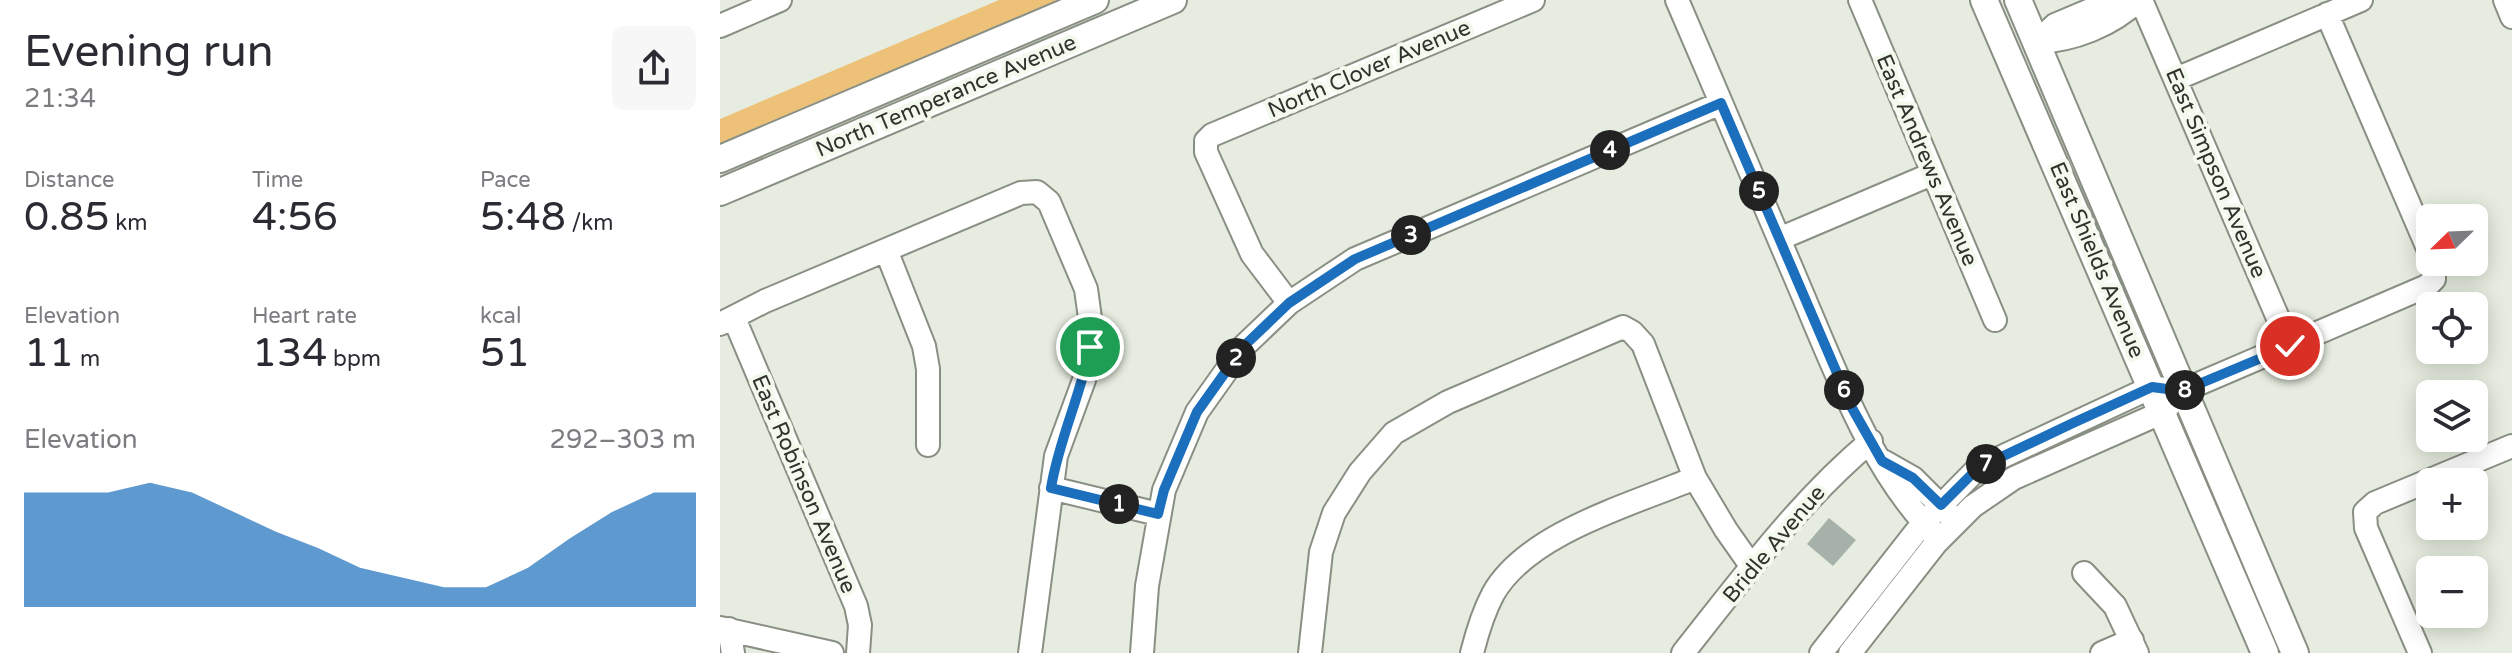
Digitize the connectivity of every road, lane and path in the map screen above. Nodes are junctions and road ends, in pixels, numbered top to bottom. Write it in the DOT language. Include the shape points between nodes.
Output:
graph roads {
  1 [pos="780,0"];
  2 [pos="1095,0"];
  3 [pos="1173,0"];
  4 [pos="1533,0"];
  5 [pos="1677,0"];
  6 [pos="1860,0"];
  7 [pos="1984,0"];
  8 [pos="2018,0"];
  9 [pos="2114,0"];
  10 [pos="2140,0"];
  11 [pos="2361,0"];
  12 [pos="2505,0"];
  13 [pos="2327,14"];
  14 [pos="2512,17"];
  15 [pos="720,26"];
  16 [pos="2037,42"];
  17 [pos="2176,79"];
  18 [pos="1721,103"];
  19 [pos="720,159"];
  20 [pos="1932,174"];
  21 [pos="720,192"];
  22 [pos="2416,221"];
  23 [pos="1779,239"];
  24 [pos="886,250"];
  25 [pos="2432,276"];
  26 [pos="1289,303"];
  27 [pos="1995,320"];
  28 [pos="727,321"];
  29 [pos="2290,346"];
  30 [pos="2152,387"];
  31 [pos="2182,391"];
  32 [pos="2163,412"];
  33 [pos="928,445"];
  34 [pos="2512,446"];
  35 [pos="1876,451"];
  36 [pos="1695,478"];
  37 [pos="1051,488"];
  38 [pos="1941,505"];
  39 [pos="1158,514"];
  40 [pos="1957,522"];
  41 [pos="1932,532"];
  42 [pos="1752,567"];
  43 [pos="2084,573"];
  44 [pos="723,633"];
  45 [pos="2134,647"];
  46 [pos="733,653"];
  47 [pos="832,653"];
  48 [pos="858,653"];
  49 [pos="1030,653"];
  50 [pos="1142,653"];
  51 [pos="1310,653"];
  52 [pos="1472,653"];
  53 [pos="1683,653"];
  54 [pos="1821,653"];
  55 [pos="1850,653"];
  56 [pos="2102,653"];
  57 [pos="2265,653"];
  58 [pos="2295,653"];
  59 [pos="2420,653"];
  1 -- 15 [label="street"];
  2 -- 19 [label="main road, North Temperance Avenue"];
  3 -- 21 [label="main road, North Temperance Avenue"];
  4 -- 26 [label="street, North Clover Avenue" via="1206,141 1206,152 1252,254"];
  5 -- 18 [label="street"];
  6 -- 20 [label="street, East Andrews Avenue"];
  7 -- 30 [label="main road, East Shields Avenue"];
  8 -- 16 [label="main road, East Shields Avenue"];
  9 -- 16 [label="street" via="2055,25"];
  10 -- 16 [label="street" via="2124,14 2061,41"];
  10 -- 17 [label="street, East Simpson Avenue"];
  11 -- 13 [label="street"];
  12 -- 14 [label="street"];
  13 -- 17 [label="street"];
  13 -- 22 [label="street"];
  16 -- 31 [label="main road, East Shields Avenue"];
  17 -- 29 [label="street, East Simpson Avenue"];
  18 -- 23 [label="street"];
  18 -- 26 [label="street" via="1355,259"];
  20 -- 23 [label="street"];
  20 -- 27 [label="street, East Andrews Avenue"];
  23 -- 35 [label="street"];
  24 -- 28 [label="street"];
  24 -- 33 [label="street" via="924,346"];
  24 -- 37 [label="street" via="1021,193 1037,192 1049,202 1086,289 1090,318 1084,380 1056,456"];
  25 -- 29 [label="street" via="2427,286"];
  26 -- 39 [label="street" via="1244,346 1197,412"];
  28 -- 48 [label="street, East Robinson Avenue" via="856,606"];
  29 -- 31 [label="street"];
  30 -- 31 [label="street"];
  30 -- 32 [label="main road, East Shields Avenue"];
  30 -- 38 [label="street" via="1978,468"];
  31 -- 32 [label="street"];
  31 -- 58 [label="main road, East Shields Avenue"];
  32 -- 40 [label="street" via="2014,478"];
  32 -- 57 [label="main road, East Shields Avenue"];
  34 -- 59 [label="street" via="2375,503 2365,512 2366,528"];
  35 -- 38 [label="street"];
  35 -- 41 [label="street" via="1898,492"];
  35 -- 42 [label="street, Bridle Avenue" via="1841,466"];
  36 -- 42 [label="street"];
  36 -- 51 [label="street" via="1643,344 1623,327 1448,402 1394,433 1334,513 1321,552"];
  36 -- 52 [label="street" via="1556,535 1534,551 1494,592"];
  37 -- 39 [label="street"];
  37 -- 49 [label="street"];
  38 -- 40 [label="street"];
  38 -- 41 [label="street"];
  39 -- 50 [label="street"];
  40 -- 41 [label="street"];
  41 -- 54 [label="street"];
  41 -- 55 [label="street"];
  42 -- 53 [label="street, Bridle Avenue"];
  43 -- 45 [label="street" via="2115,606"];
  44 -- 46 [label="street"];
  44 -- 47 [label="street"];
  45 -- 56 [label="street"];
}
